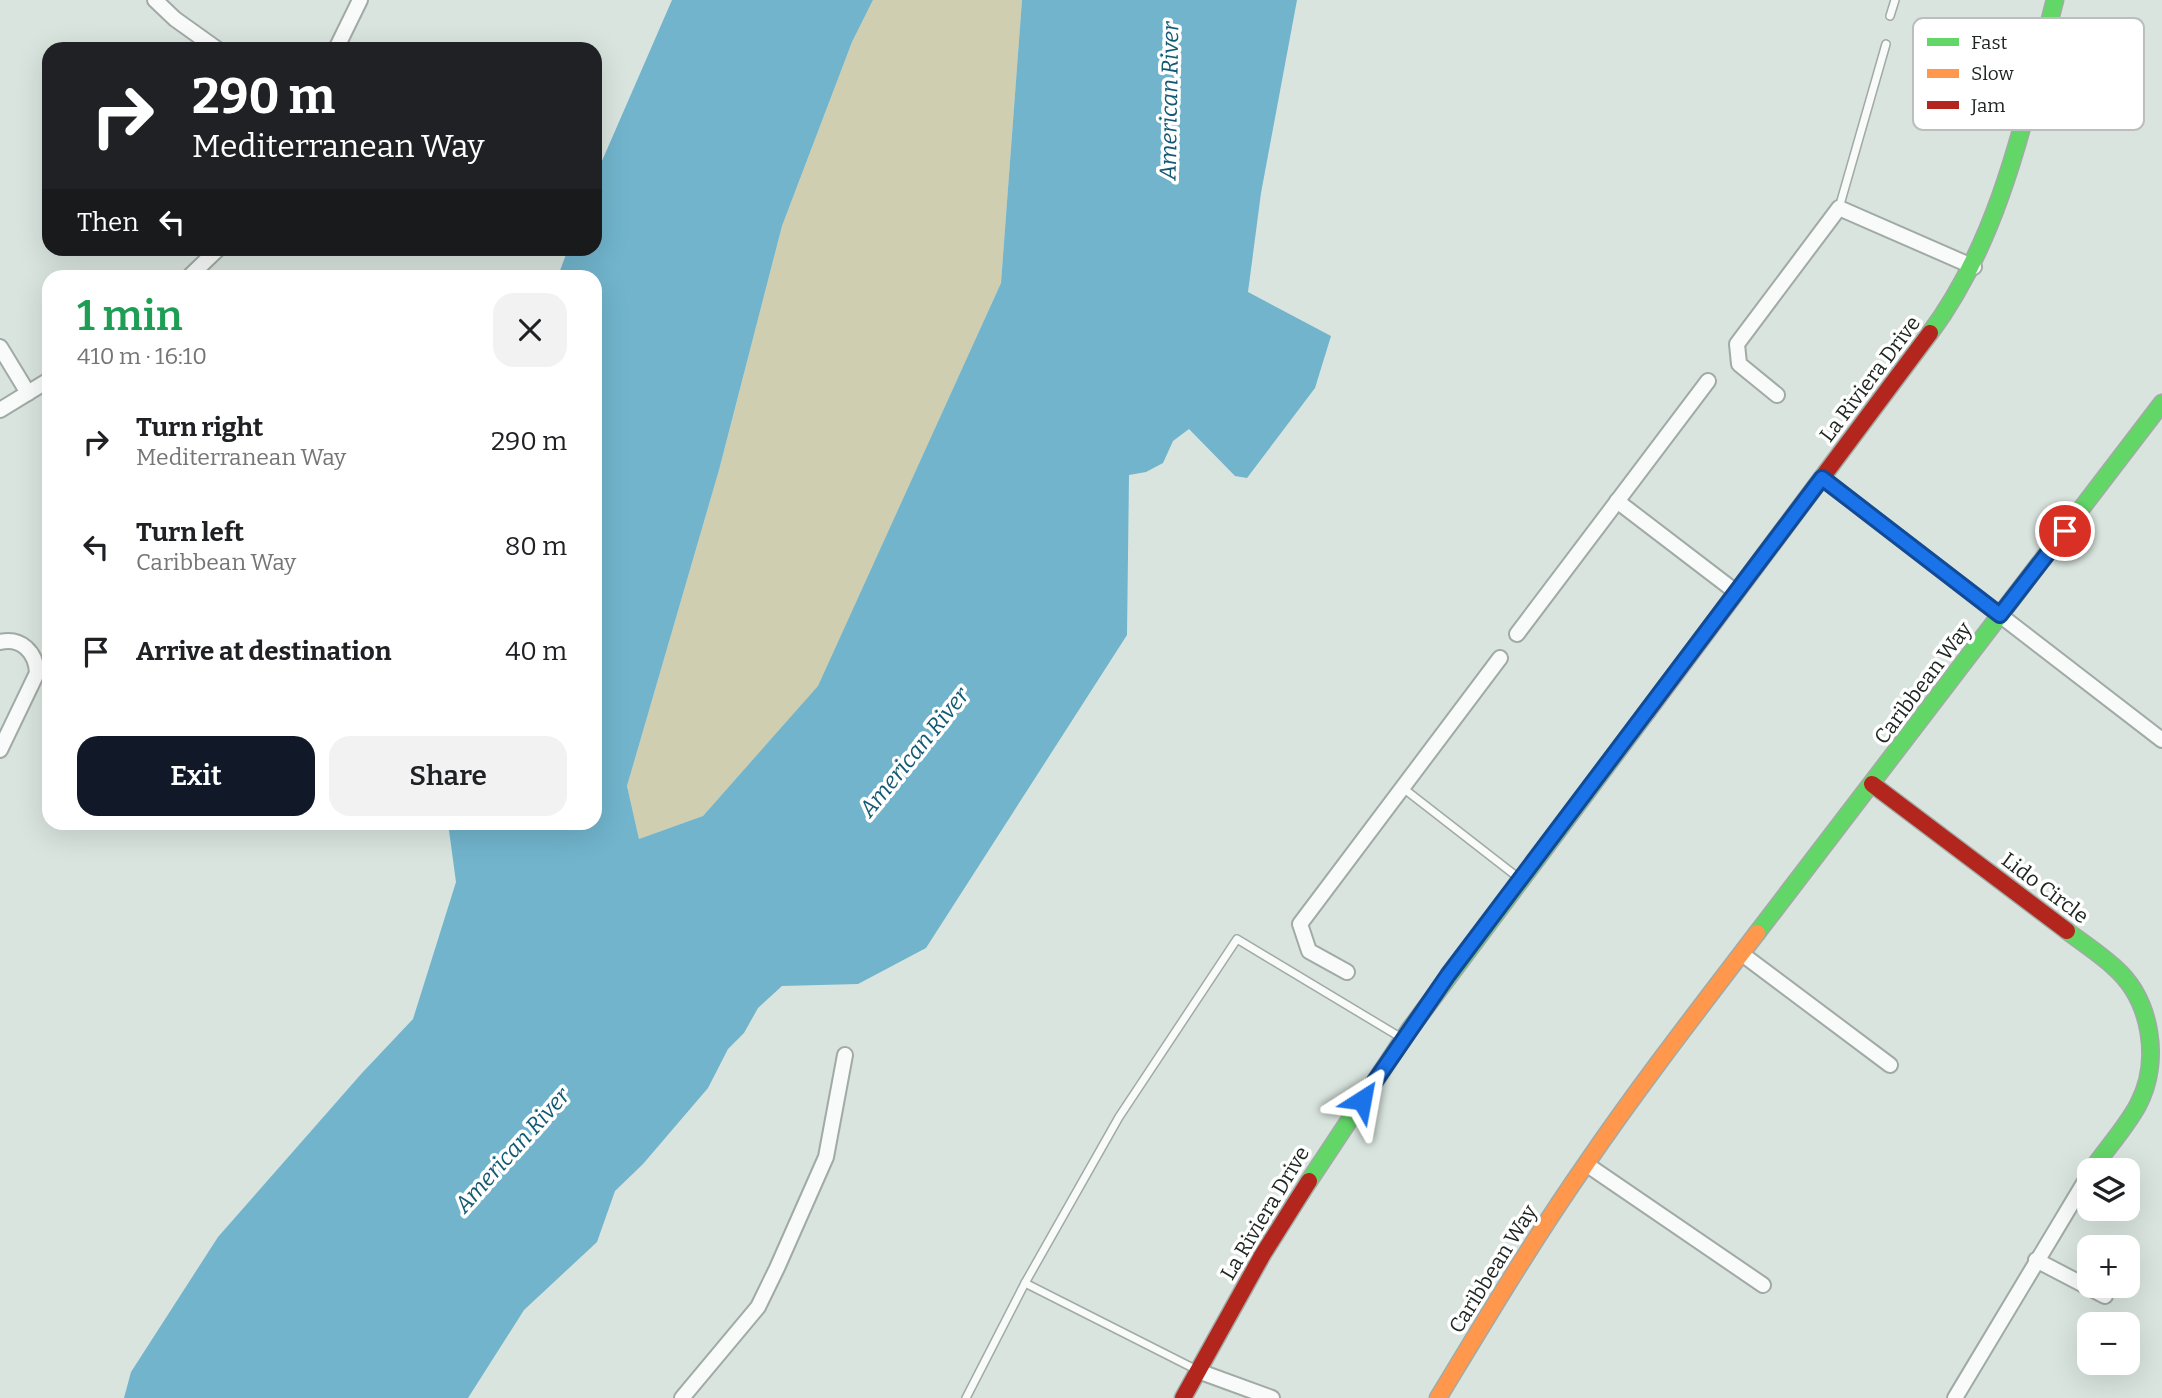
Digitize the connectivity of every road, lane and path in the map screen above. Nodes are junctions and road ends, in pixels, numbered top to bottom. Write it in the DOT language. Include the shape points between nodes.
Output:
graph roads {
  1 [pos="155,0"];
  2 [pos="360,0"];
  3 [pos="1895,0"];
  4 [pos="2055,0"];
  5 [pos="1891,16"];
  6 [pos="2050,18"];
  7 [pos="207,42"];
  8 [pos="339,42"];
  9 [pos="1886,44"];
  10 [pos="2019,130"];
  11 [pos="1839,208"];
  12 [pos="211,256"];
  13 [pos="1974,267"];
  14 [pos="196,270"];
  15 [pos="0,347"];
  16 [pos="1707,381"];
  17 [pos="42,384"];
  18 [pos="28,393"];
  19 [pos="1777,395"];
  20 [pos="2162,404"];
  21 [pos="0,410"];
  22 [pos="1822,478"];
  23 [pos="1617,501"];
  24 [pos="1736,592"];
  25 [pos="2000,615"];
  26 [pos="1517,634"];
  27 [pos="0,642"];
  28 [pos="1500,658"];
  29 [pos="2162,740"];
  30 [pos="0,750"];
  31 [pos="1872,784"];
  32 [pos="1402,788"];
  33 [pos="1520,879"];
  34 [pos="1742,954"];
  35 [pos="1347,972"];
  36 [pos="1403,1039"];
  37 [pos="845,1055"];
  38 [pos="2157,1055"];
  39 [pos="1890,1065"];
  40 [pos="2100,1158"];
  41 [pos="1586,1164"];
  42 [pos="2077,1193"];
  43 [pos="2036,1260"];
  44 [pos="2077,1281"];
  45 [pos="1024,1283"];
  46 [pos="1763,1285"];
  47 [pos="1198,1371"];
  48 [pos="682,1398"];
  49 [pos="967,1398"];
  50 [pos="1183,1398"];
  51 [pos="1272,1398"];
  52 [pos="1438,1398"];
  53 [pos="1955,1398"];
  1 -- 7 [label="street"];
  2 -- 8 [label="street"];
  3 -- 5 [label="lane"];
  4 -- 6 [label="street, La Riviera Drive"];
  9 -- 11 [label="lane"];
  10 -- 13 [label="street, La Riviera Drive" via="1998,207"];
  11 -- 13 [label="street"];
  11 -- 19 [label="street" via="1737,344 1739,364"];
  12 -- 14 [label="street"];
  13 -- 22 [label="street, La Riviera Drive" via="1954,301"];
  15 -- 18 [label="street"];
  16 -- 23 [label="street"];
  17 -- 18 [label="street"];
  18 -- 21 [label="street"];
  20 -- 25 [label="street, Caribbean Way"];
  22 -- 24 [label="street, La Riviera Drive"];
  22 -- 25 [label="street"];
  23 -- 24 [label="street"];
  23 -- 26 [label="street"];
  24 -- 33 [label="street, La Riviera Drive"];
  25 -- 29 [label="street"];
  25 -- 31 [label="street, Caribbean Way"];
  27 -- 30 [label="street" via="13,641 30,651 37,673"];
  28 -- 32 [label="street"];
  31 -- 34 [label="street, Caribbean Way"];
  31 -- 38 [label="street, Lido Circle" via="2116,968 2141,1001"];
  32 -- 33 [label="lane"];
  32 -- 35 [label="street" via="1300,924 1309,951"];
  33 -- 36 [label="street, La Riviera Drive"];
  34 -- 39 [label="street"];
  34 -- 41 [label="street, Caribbean Way"];
  36 -- 45 [label="lane" via="1237,939 1119,1117"];
  36 -- 47 [label="street, La Riviera Drive" via="1263,1254"];
  37 -- 48 [label="street" via="826,1157 777,1268 758,1307"];
  38 -- 40 [label="street, Lido Circle" via="2142,1098"];
  41 -- 46 [label="street"];
  41 -- 52 [label="street, Caribbean Way"];
  42 -- 43 [label="street, Lido Circle"];
  43 -- 44 [label="street"];
  43 -- 53 [label="street, Lido Circle"];
  45 -- 47 [label="lane"];
  45 -- 49 [label="lane"];
  47 -- 50 [label="street, La Riviera Drive"];
  47 -- 51 [label="street"];
}
